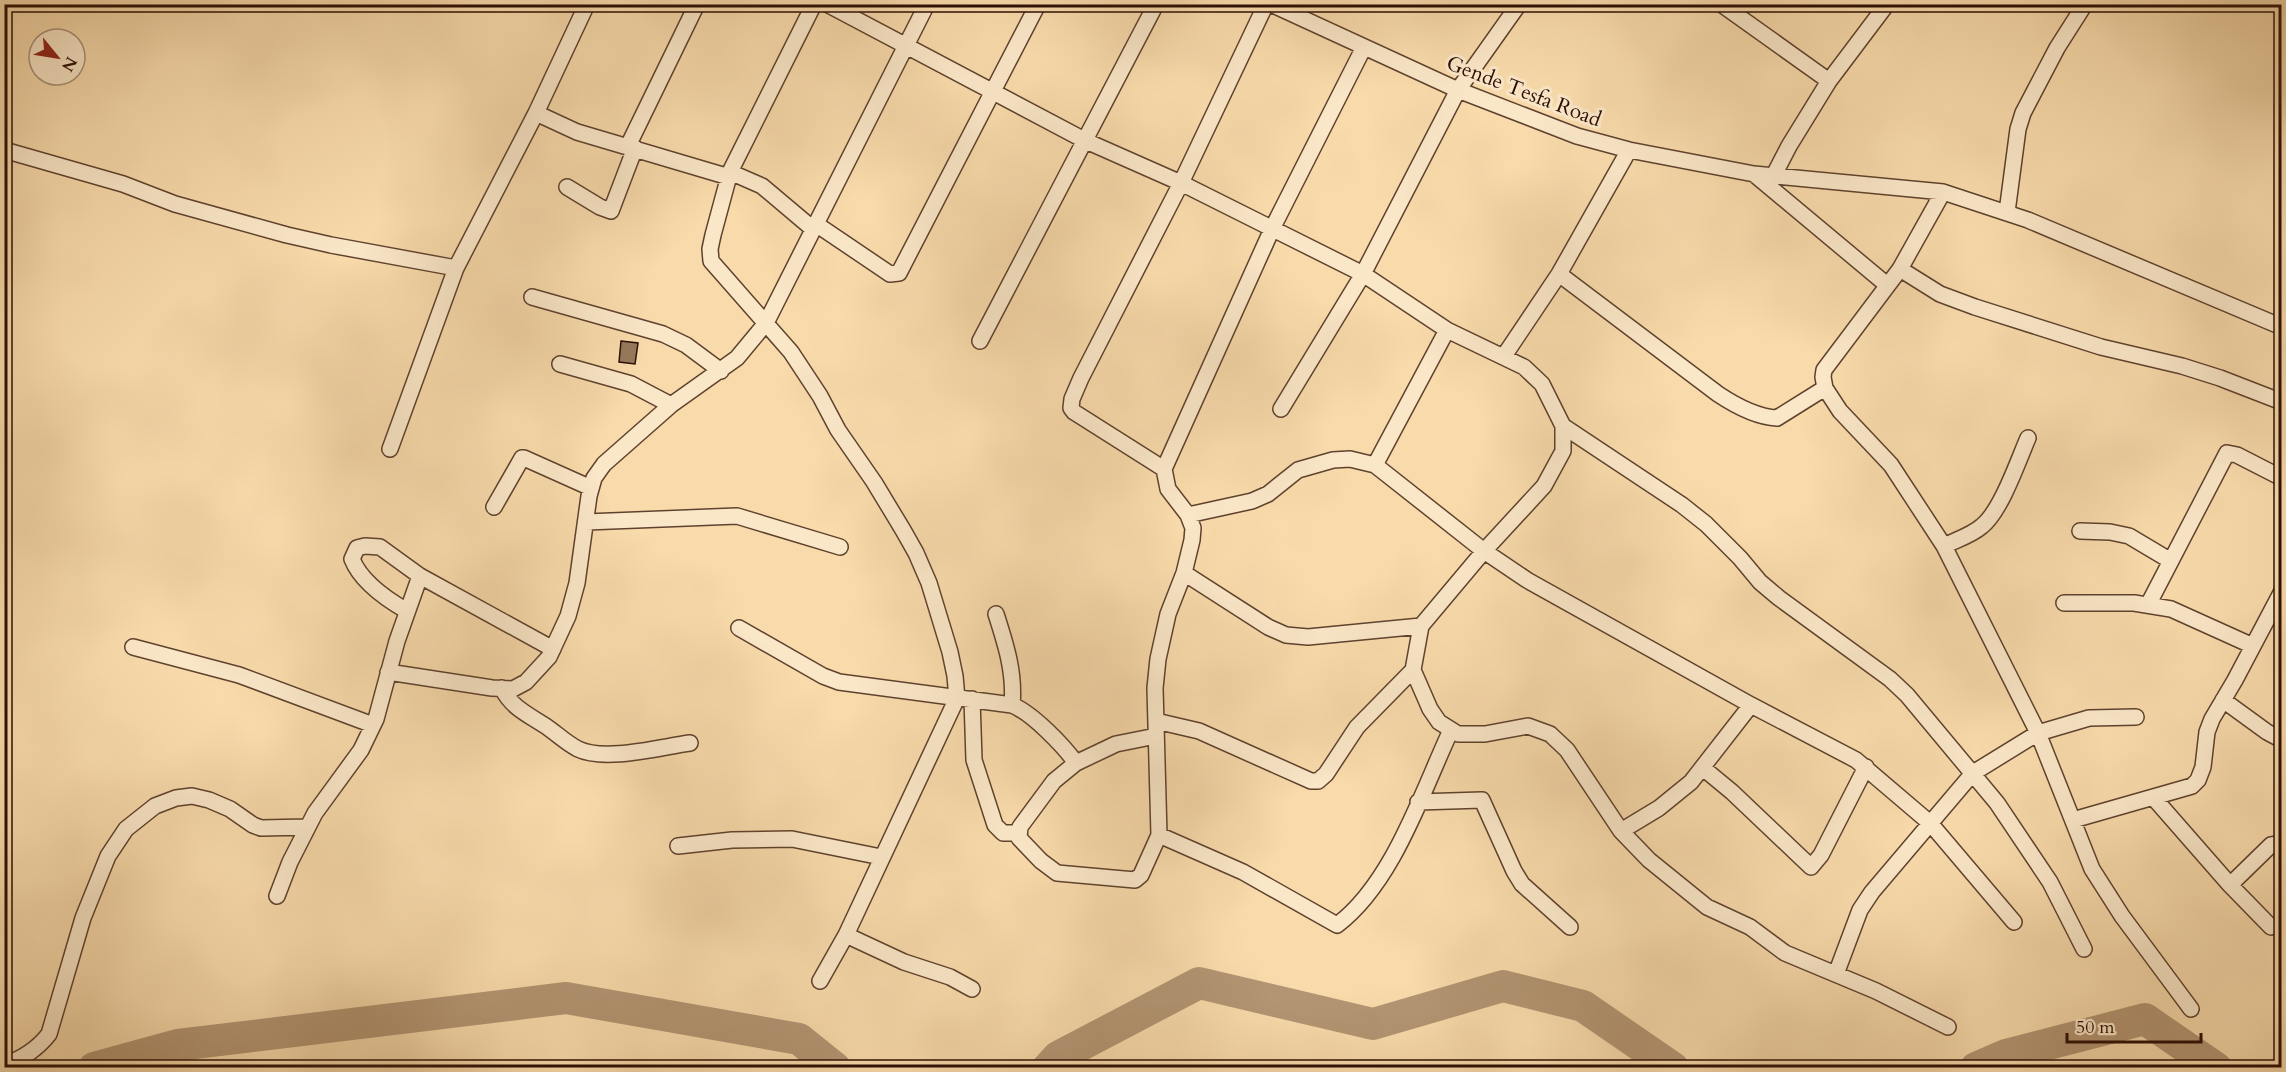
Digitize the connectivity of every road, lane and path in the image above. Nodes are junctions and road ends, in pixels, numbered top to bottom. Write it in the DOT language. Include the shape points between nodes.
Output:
graph roads {
  1 [pos="587,4"];
  2 [pos="697,4"];
  3 [pos="814,4"];
  4 [pos="826,4"];
  5 [pos="927,4"];
  6 [pos="1038,4"];
  7 [pos="1156,4"];
  8 [pos="1266,4"];
  9 [pos="1271,4"];
  10 [pos="1519,4"];
  11 [pos="1721,4"];
  12 [pos="1887,4"];
  13 [pos="2085,4"];
  14 [pos="906,45"];
  15 [pos="1364,47"];
  16 [pos="1829,81"];
  17 [pos="1458,90"];
  18 [pos="993,93"];
  19 [pos="536,113"];
  20 [pos="1086,141"];
  21 [pos="631,147"];
  22 [pos="4,150"];
  23 [pos="1629,150"];
  24 [pos="1754,174"];
  25 [pos="730,175"];
  26 [pos="1774,175"];
  27 [pos="1181,183"];
  28 [pos="567,188"];
  29 [pos="1942,192"];
  30 [pos="2007,212"];
  31 [pos="815,226"];
  32 [pos="1272,229"];
  33 [pos="456,268"];
  34 [pos="1900,269"];
  35 [pos="1363,274"];
  36 [pos="1558,274"];
  37 [pos="1887,285"];
  38 [pos="532,297"];
  39 [pos="766,322"];
  40 [pos="2282,327"];
  41 [pos="1447,330"];
  42 [pos="980,341"];
  43 [pos="1504,356"];
  44 [pos="560,364"];
  45 [pos="721,371"];
  46 [pos="1826,388"];
  47 [pos="2282,402"];
  48 [pos="671,405"];
  49 [pos="1281,409"];
  50 [pos="1563,426"];
  51 [pos="2028,438"];
  52 [pos="390,449"];
  53 [pos="1375,465"];
  54 [pos="1164,469"];
  55 [pos="2282,478"];
  56 [pos="591,488"];
  57 [pos="494,507"];
  58 [pos="1188,514"];
  59 [pos="586,522"];
  60 [pos="2080,531"];
  61 [pos="1944,546"];
  62 [pos="840,547"];
  63 [pos="1484,551"];
  64 [pos="2171,561"];
  65 [pos="1184,573"];
  66 [pos="420,576"];
  67 [pos="2282,591"];
  68 [pos="2064,603"];
  69 [pos="2148,605"];
  70 [pos="407,611"];
  71 [pos="996,614"];
  72 [pos="1421,626"];
  73 [pos="739,627"];
  74 [pos="2253,646"];
  75 [pos="134,647"];
  76 [pos="553,649"];
  77 [pos="1413,670"];
  78 [pos="388,672"];
  79 [pos="502,688"];
  80 [pos="965,698"];
  81 [pos="2223,700"];
  82 [pos="1012,705"];
  83 [pos="1751,705"];
  84 [pos="2136,717"];
  85 [pos="373,725"];
  86 [pos="1156,728"];
  87 [pos="1451,729"];
  88 [pos="2038,733"];
  89 [pos="2282,740"];
  90 [pos="690,742"];
  91 [pos="1076,763"];
  92 [pos="1866,767"];
  93 [pos="1703,768"];
  94 [pos="1973,773"];
  95 [pos="2153,798"];
  96 [pos="1418,802"];
  97 [pos="2073,820"];
  98 [pos="1930,823"];
  99 [pos="307,828"];
  100 [pos="1621,831"];
  101 [pos="1018,833"];
  102 [pos="1159,835"];
  103 [pos="678,846"];
  104 [pos="2282,848"];
  105 [pos="881,857"];
  106 [pos="2230,885"];
  107 [pos="276,896"];
  108 [pos="2014,922"];
  109 [pos="1570,927"];
  110 [pos="2271,927"];
  111 [pos="846,935"];
  112 [pos="2084,949"];
  113 [pos="1836,974"];
  114 [pos="819,981"];
  115 [pos="972,989"];
  116 [pos="2191,1009"];
  117 [pos="1948,1027"];
  118 [pos="4,1064"];
  1 -- 19 [label="street"];
  2 -- 21 [label="street"];
  3 -- 25 [label="street"];
  4 -- 14 [label="street"];
  5 -- 14 [label="street"];
  6 -- 18 [label="street"];
  7 -- 20 [label="street"];
  8 -- 27 [label="street"];
  9 -- 15 [label="street, Gende Tesfa Road"];
  10 -- 17 [label="street"];
  11 -- 16 [label="street"];
  12 -- 16 [label="street"];
  13 -- 30 [label="street" via="2056,48 2023,113"];
  14 -- 18 [label="street"];
  14 -- 31 [label="street"];
  15 -- 17 [label="street, Gende Tesfa Road"];
  15 -- 32 [label="street"];
  16 -- 26 [label="street"];
  17 -- 23 [label="street, Gende Tesfa Road" via="1577,136"];
  17 -- 35 [label="street"];
  18 -- 20 [label="street"];
  18 -- 31 [label="street" via="899,273 890,273"];
  19 -- 21 [label="street" via="577,132"];
  19 -- 33 [label="street"];
  20 -- 27 [label="street"];
  20 -- 42 [label="street"];
  21 -- 25 [label="street" via="673,162"];
  21 -- 28 [label="street" via="611,211"];
  22 -- 33 [label="street" via="287,235"];
  23 -- 24 [label="street, Gende Tesfa Road"];
  23 -- 36 [label="street"];
  24 -- 26 [label="street, Gende Tesfa Road"];
  24 -- 37 [label="street"];
  25 -- 31 [label="street" via="762,186"];
  25 -- 39 [label="street" via="713,235 711,261"];
  26 -- 29 [label="street, Gende Tesfa Road"];
  27 -- 32 [label="street"];
  27 -- 54 [label="street" via="1081,378 1071,408"];
  29 -- 30 [label="street, Gende Tesfa Road"];
  29 -- 34 [label="street"];
  30 -- 40 [label="street, Gende Tesfa Road"];
  31 -- 39 [label="street"];
  32 -- 35 [label="street"];
  32 -- 54 [label="street"];
  33 -- 52 [label="street"];
  34 -- 37 [label="street"];
  34 -- 47 [label="street" via="1940,294 1975,307 2101,347 2182,366"];
  35 -- 41 [label="street"];
  35 -- 49 [label="street"];
  36 -- 43 [label="street"];
  36 -- 46 [label="street" via="1718,394 1757,414 1777,418"];
  37 -- 46 [label="street" via="1824,370"];
  38 -- 45 [label="street" via="663,334 686,345"];
  39 -- 45 [label="street" via="745,351"];
  39 -- 80 [label="street" via="803,370 916,554"];
  41 -- 43 [label="street"];
  41 -- 53 [label="street"];
  43 -- 50 [label="street" via="1524,367 1542,384"];
  44 -- 48 [label="street" via="632,384"];
  45 -- 48 [label="street"];
  46 -- 61 [label="street" via="1840,411 1891,465"];
  48 -- 56 [label="street" via="604,464"];
  50 -- 63 [label="street" via="1563,451 1544,486"];
  50 -- 94 [label="street" via="1682,505 1779,598 1890,679"];
  51 -- 61 [label="street" via="1991,517 1982,527"];
  53 -- 58 [label="street" via="1350,459 1333,460 1298,470 1268,494 1252,501"];
  53 -- 63 [label="street"];
  54 -- 58 [label="street" via="1168,489"];
  55 -- 64 [label="street" via="2227,453"];
  56 -- 57 [label="street" via="522,458"];
  56 -- 59 [label="street"];
  58 -- 65 [label="street" via="1193,528"];
  59 -- 62 [label="street" via="737,516"];
  59 -- 76 [label="street" via="577,583"];
  60 -- 64 [label="street" via="2129,536"];
  61 -- 88 [label="street"];
  63 -- 72 [label="street"];
  63 -- 83 [label="street" via="1554,596"];
  64 -- 69 [label="street"];
  65 -- 72 [label="street" via="1286,635 1324,636"];
  65 -- 86 [label="street" via="1168,614 1158,659"];
  66 -- 70 [label="street"];
  66 -- 70 [label="street" via="380,547 357,548 352,558 367,581"];
  66 -- 76 [label="street"];
  67 -- 74 [label="street"];
  68 -- 69 [label="street"];
  69 -- 74 [label="street" via="2171,609"];
  70 -- 78 [label="street"];
  71 -- 82 [label="street" via="1009,654"];
  72 -- 77 [label="street"];
  73 -- 80 [label="street" via="839,682"];
  74 -- 81 [label="street"];
  75 -- 85 [label="street" via="239,675"];
  76 -- 79 [label="street" via="526,682"];
  77 -- 86 [label="street" via="1357,727 1318,781 1199,731"];
  77 -- 87 [label="street" via="1430,709 1439,722"];
  78 -- 79 [label="street"];
  78 -- 85 [label="street"];
  79 -- 90 [label="street" via="519,709 584,751 611,754"];
  80 -- 82 [label="street"];
  80 -- 101 [label="street" via="974,760 995,825 1003,833"];
  80 -- 105 [label="street"];
  81 -- 89 [label="street"];
  81 -- 95 [label="street" via="2207,732 2204,767 2198,780 2192,786"];
  82 -- 91 [label="street" via="1028,714"];
  83 -- 92 [label="street"];
  83 -- 93 [label="street"];
  84 -- 88 [label="street" via="2090,718"];
  85 -- 99 [label="street" via="361,750"];
  86 -- 91 [label="street"];
  86 -- 102 [label="street"];
  87 -- 96 [label="street"];
  87 -- 100 [label="street" via="1458,734 1485,734 1528,726 1550,734 1567,750"];
  88 -- 94 [label="street"];
  88 -- 97 [label="street"];
  91 -- 101 [label="street" via="1054,781"];
  92 -- 93 [label="street" via="1811,867"];
  92 -- 98 [label="street"];
  93 -- 100 [label="street" via="1659,807"];
  94 -- 98 [label="street"];
  94 -- 112 [label="street" via="2050,882"];
  95 -- 97 [label="street"];
  95 -- 106 [label="street"];
  96 -- 102 [label="street" via="1376,884 1337,925 1243,872"];
  96 -- 109 [label="street" via="1482,800 1522,884"];
  97 -- 116 [label="street" via="2092,869"];
  98 -- 108 [label="street"];
  98 -- 113 [label="street" via="1860,910"];
  99 -- 107 [label="street"];
  99 -- 118 [label="street" via="261,828 230,809 192,796 155,806 126,829 108,856 83,918 49,1034 15,1061"];
  100 -- 113 [label="street" via="1649,860 1707,907 1750,927 1785,953"];
  101 -- 102 [label="street" via="1056,873 1135,880"];
  103 -- 105 [label="street" via="792,839"];
  104 -- 106 [label="street" via="2271,845"];
  105 -- 111 [label="street"];
  106 -- 110 [label="street"];
  111 -- 114 [label="street"];
  111 -- 115 [label="street"];
  113 -- 117 [label="street"];
}
